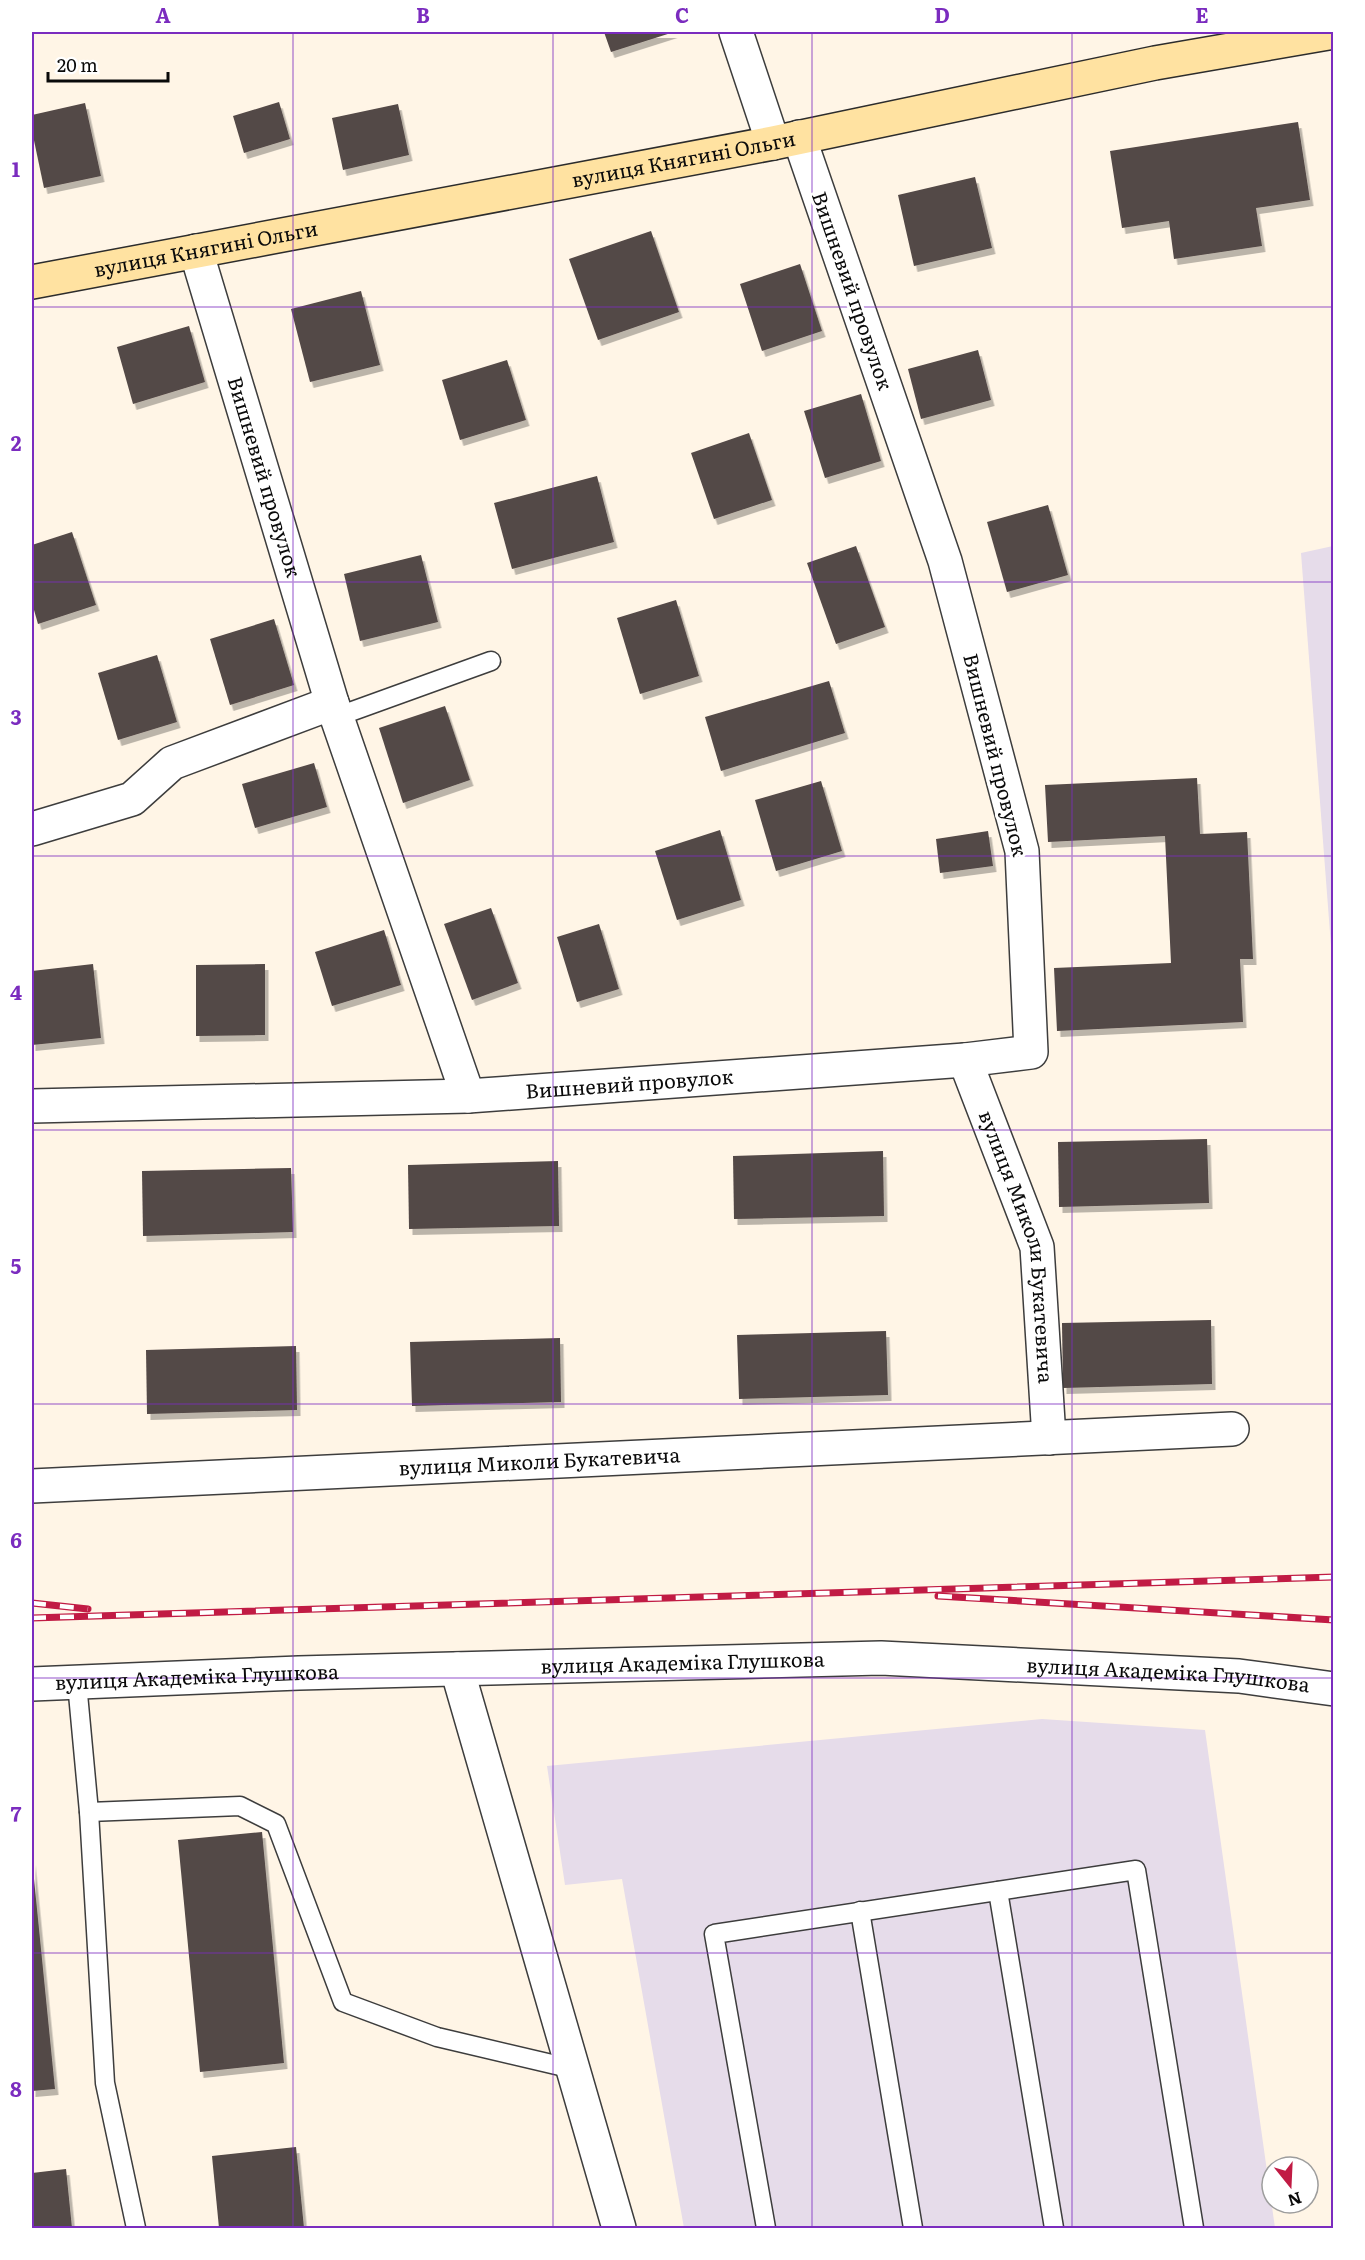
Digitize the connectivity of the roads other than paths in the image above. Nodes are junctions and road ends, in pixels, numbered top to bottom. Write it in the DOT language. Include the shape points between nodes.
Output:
graph roads {
  1 [pos="736,32"];
  2 [pos="1334,32"];
  3 [pos="1253,39"];
  4 [pos="786,140"];
  5 [pos="196,251"];
  6 [pos="32,282"];
  7 [pos="491,661"];
  8 [pos="334,710"];
  9 [pos="32,829"];
  10 [pos="965,1060"];
  11 [pos="468,1096"];
  12 [pos="32,1106"];
  13 [pos="1232,1430"];
  14 [pos="1049,1438"];
  15 [pos="32,1486"];
  16 [pos="457,1669"];
  17 [pos="77,1683"];
  18 [pos="32,1684"];
  19 [pos="1334,1689"];
  20 [pos="89,1812"];
  21 [pos="998,1891"];
  22 [pos="860,1911"];
  23 [pos="573,2069"];
  24 [pos="136,2229"];
  25 [pos="619,2229"];
  26 [pos="766,2229"];
  27 [pos="913,2229"];
  28 [pos="1054,2229"];
  29 [pos="1194,2229"];
  1 -- 4 [label="street"];
  2 -- 3 [label="street, вулиця Княгині Ольги"];
  3 -- 4 [label="street, вулиця Княгині Ольги"];
  4 -- 5 [label="street, вулиця Княгині Ольги"];
  4 -- 10 [label="street, Вишневий провулок" via="945,561 1022,851 1031,1052"];
  5 -- 6 [label="street, вулиця Княгині Ольги"];
  5 -- 8 [label="street, Вишневий провулок"];
  7 -- 8 [label="lane"];
  8 -- 9 [label="street" via="171,763 132,799"];
  8 -- 11 [label="street, Вишневий провулок"];
  10 -- 11 [label="street, Вишневий провулок"];
  10 -- 14 [label="street, вулиця Миколи Букатевича" via="1037,1247"];
  11 -- 12 [label="street, Вишневий провулок"];
  13 -- 14 [label="street, вулиця Миколи Букатевича"];
  14 -- 15 [label="street, вулиця Миколи Букатевича"];
  16 -- 17 [label="street, вулиця Академіка Глушкова"];
  16 -- 19 [label="street, вулиця Академіка Глушкова" via="881,1658 1239,1676"];
  16 -- 23 [label="street"];
  17 -- 18 [label="street, вулиця Академіка Глушкова"];
  17 -- 20 [label="lane"];
  20 -- 23 [label="lane" via="240,1806 276,1824 343,2002 437,2037"];
  20 -- 24 [label="lane" via="105,2083"];
  21 -- 22 [label="lane"];
  21 -- 28 [label="lane"];
  21 -- 29 [label="lane" via="1136,1870"];
  22 -- 26 [label="lane" via="714,1934"];
  22 -- 27 [label="lane"];
  23 -- 25 [label="street"];
}
